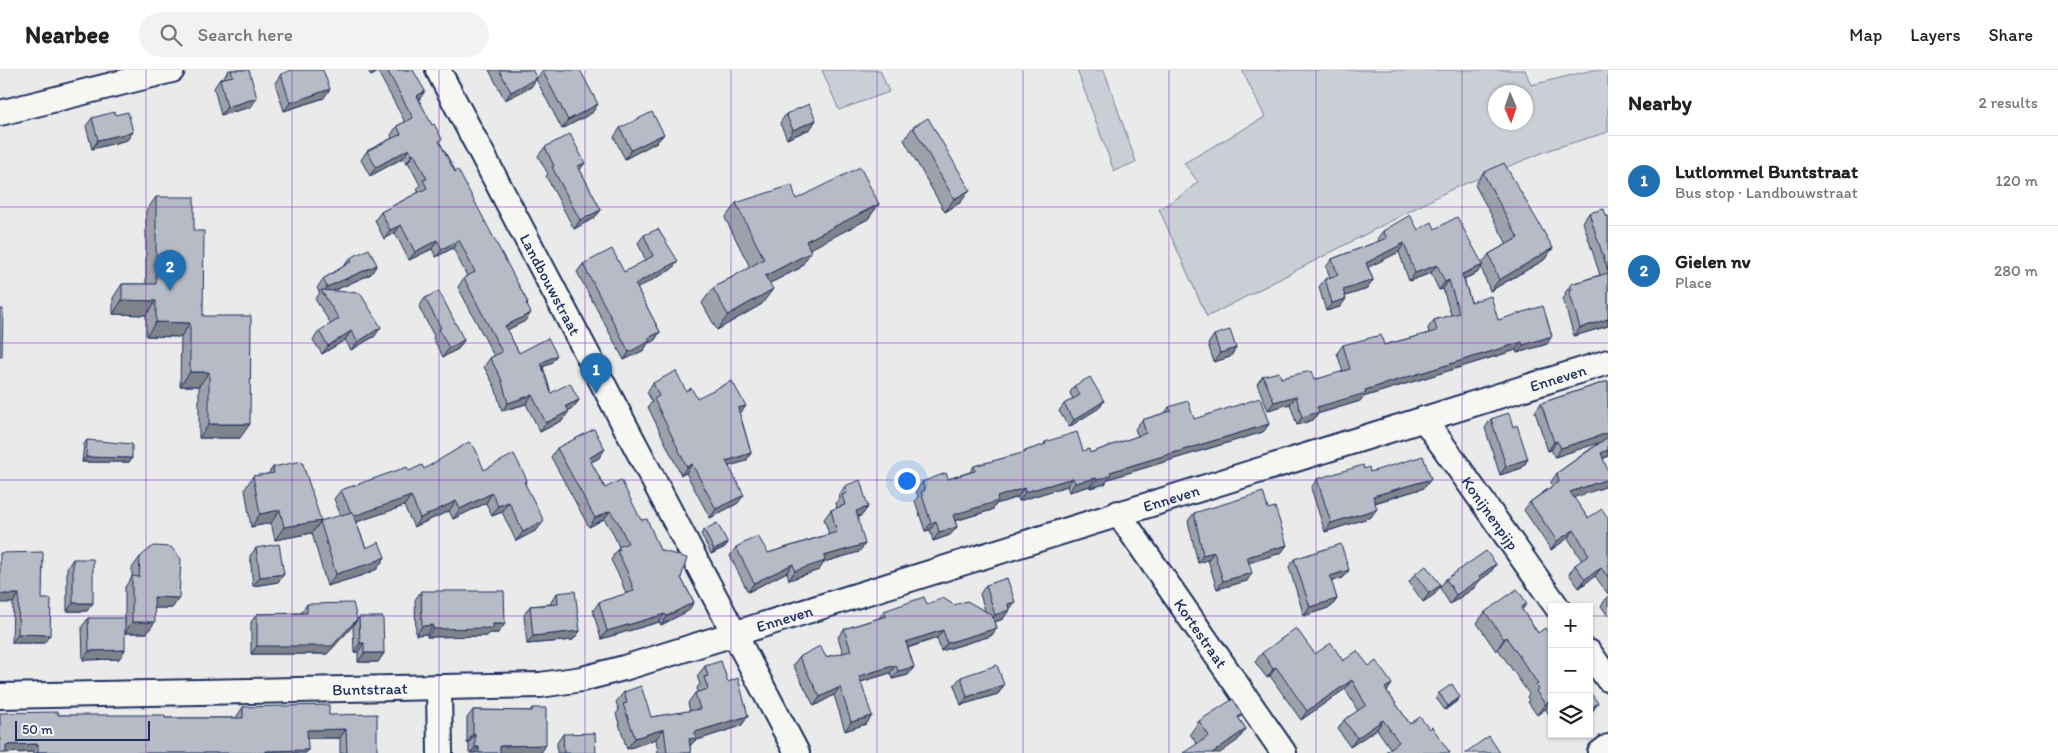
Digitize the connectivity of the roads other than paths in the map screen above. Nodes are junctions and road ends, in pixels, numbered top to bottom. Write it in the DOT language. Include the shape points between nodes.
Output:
graph roads {
  1 [pos="172,70"];
  2 [pos="438,70"];
  3 [pos="0,113"];
  4 [pos="1608,362"];
  5 [pos="1424,419"];
  6 [pos="1118,514"];
  7 [pos="1554,603"];
  8 [pos="733,633"];
  9 [pos="1593,657"];
  10 [pos="1608,678"];
  11 [pos="439,688"];
  12 [pos="0,696"];
  13 [pos="1608,747"];
  14 [pos="440,753"];
  15 [pos="797,753"];
  16 [pos="1284,753"];
  17 [pos="1600,753"];
  1 -- 3 [label="street"];
  2 -- 8 [label="street, Landbouwstraat"];
  4 -- 5 [label="street, Enneven"];
  5 -- 6 [label="street, Enneven"];
  5 -- 7 [label="street, Konijnenpijp"];
  6 -- 8 [label="street, Enneven"];
  6 -- 16 [label="street, Kortestraat"];
  8 -- 11 [label="street, Buntstraat" via="582,679 540,685"];
  8 -- 15 [label="street, Landbouwstraat"];
  9 -- 10 [label="street"];
  11 -- 12 [label="street, Buntstraat"];
  11 -- 14 [label="street"];
  13 -- 17 [label="street"];
}
